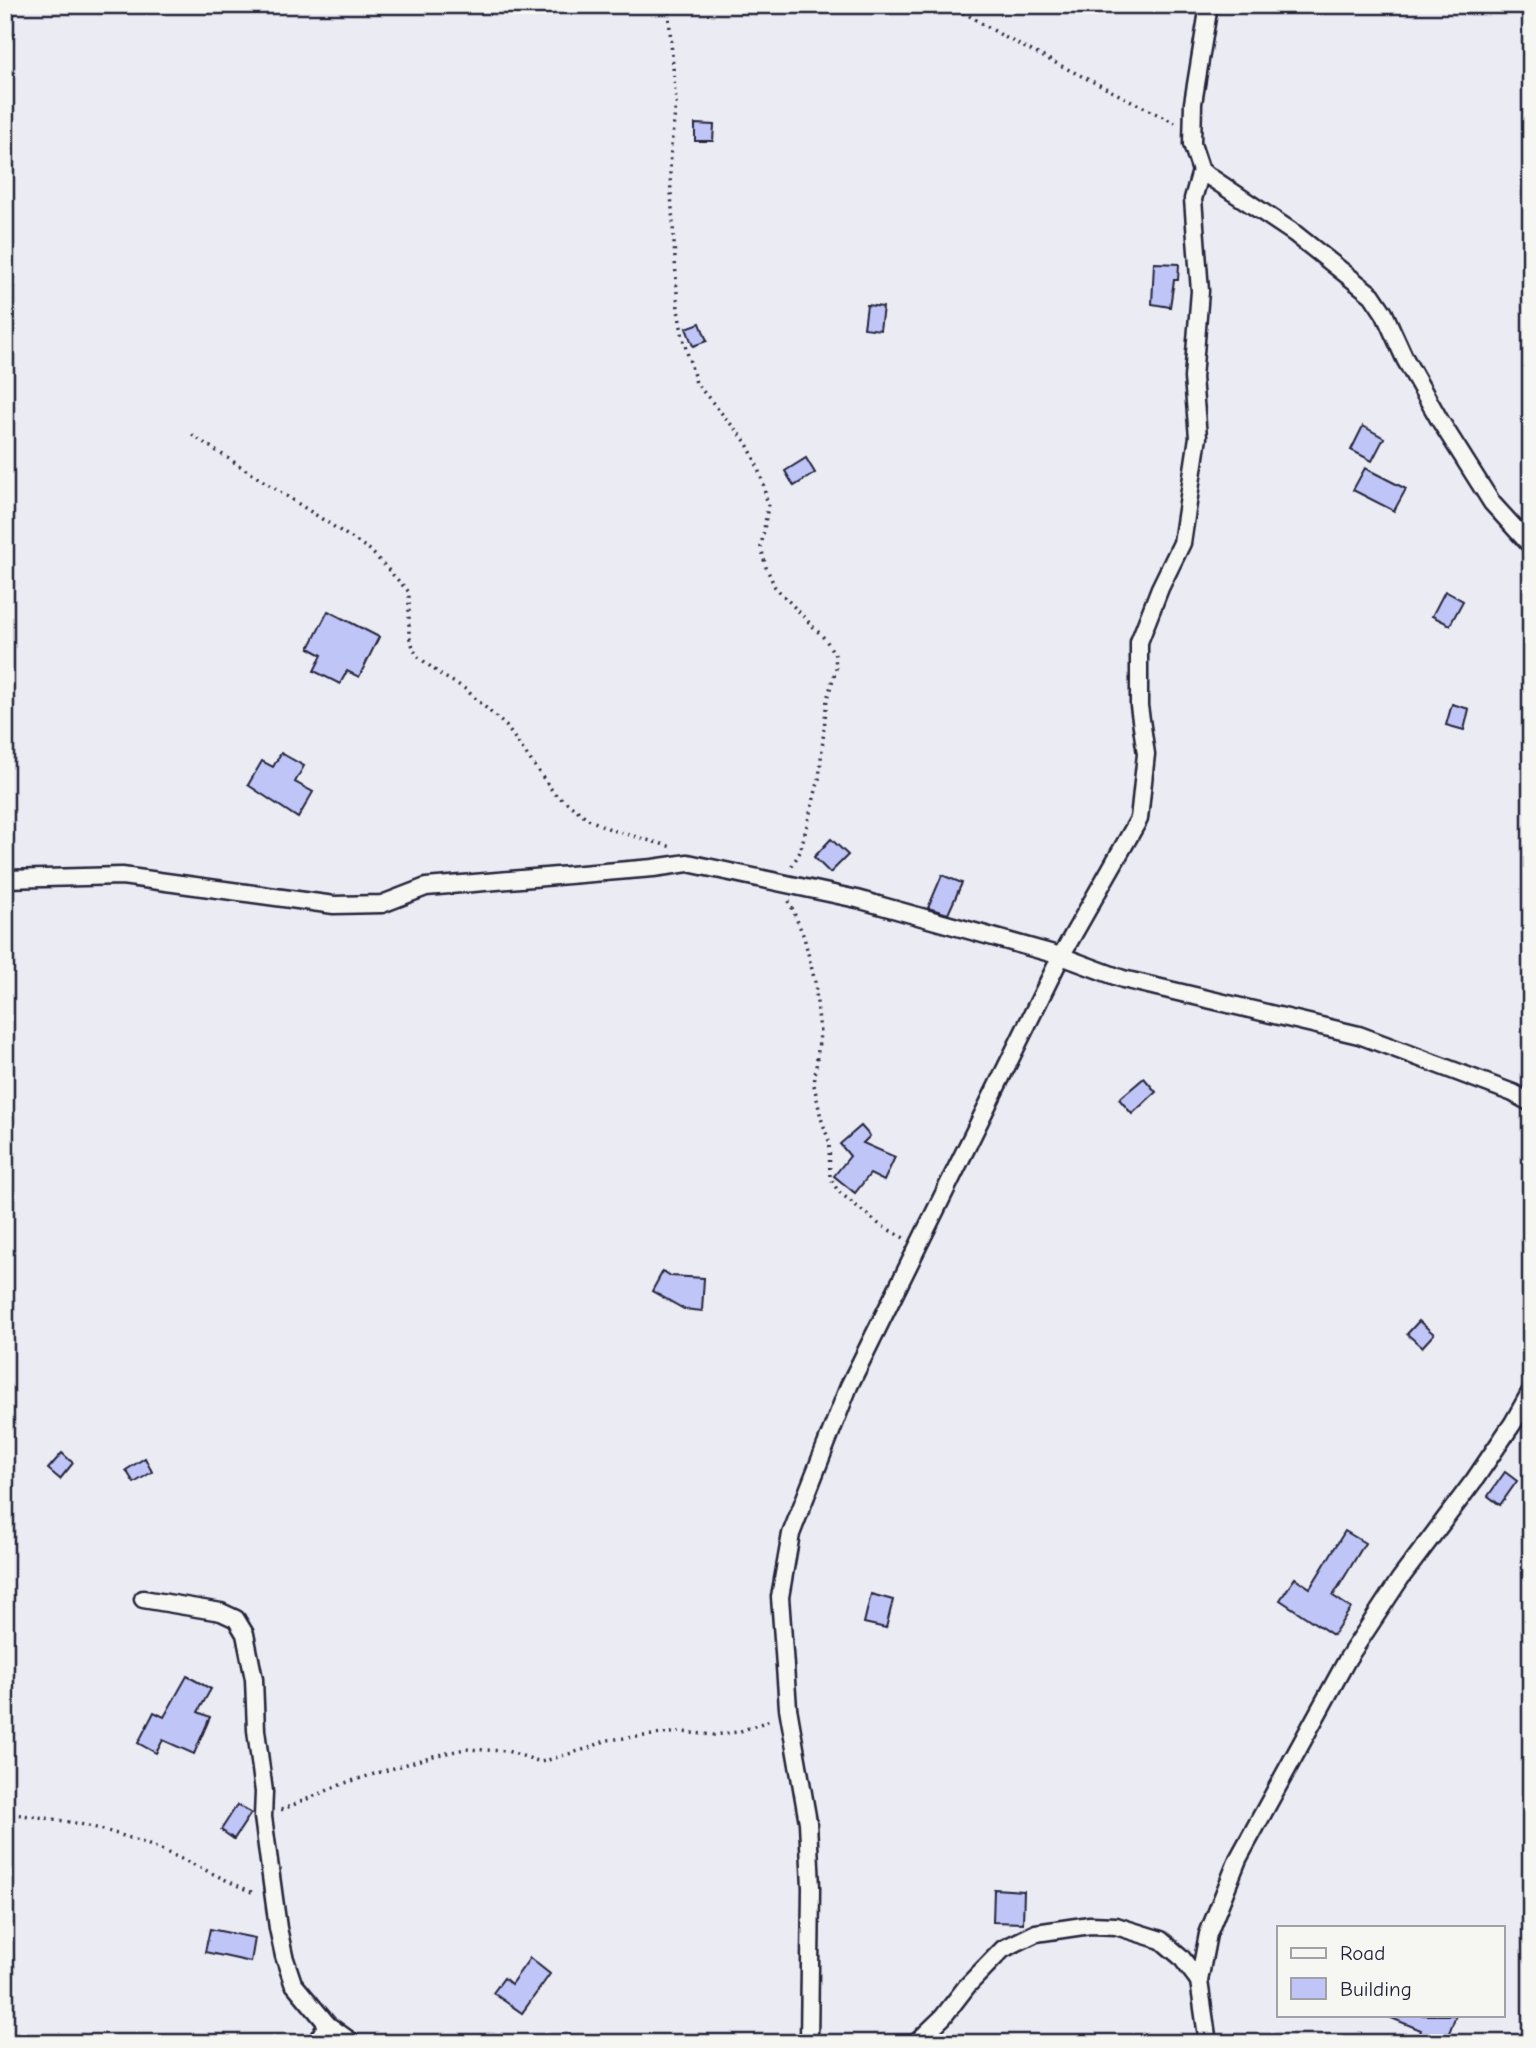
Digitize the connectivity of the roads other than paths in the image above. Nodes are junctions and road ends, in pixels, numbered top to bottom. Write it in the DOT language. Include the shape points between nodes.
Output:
graph roads {
  1 [pos="1209,5"];
  2 [pos="1201,171"];
  3 [pos="1531,546"];
  4 [pos="5,879"];
  5 [pos="1061,956"];
  6 [pos="1531,1103"];
  7 [pos="1531,1391"];
  8 [pos="143,1599"];
  9 [pos="1199,1981"];
  10 [pos="328,2025"];
  11 [pos="315,2043"];
  12 [pos="353,2043"];
  13 [pos="809,2043"];
  14 [pos="916,2043"];
  15 [pos="1208,2043"];
  1 -- 2 [label="street" via="1193,103 1192,144"];
  2 -- 3 [label="street" via="1294,233 1372,295 1439,419 1485,492"];
  2 -- 5 [label="street" via="1193,199 1200,291 1194,378 1195,470 1182,543 1139,642 1139,706 1146,754 1139,819"];
  4 -- 5 [label="street" via="122,876 334,905 382,904 426,887 688,863 857,899"];
  5 -- 6 [label="street" via="1123,979 1359,1035"];
  5 -- 13 [label="street" via="849,1386 792,1534 780,1597 788,1708 808,1822"];
  7 -- 9 [label="street" via="1475,1479 1348,1658 1238,1859 1208,1934"];
  8 -- 10 [label="street" via="221,1612 236,1619 246,1634 254,1679 263,1817 284,1956 293,1983"];
  9 -- 14 [label="street" via="1161,1940 1116,1926 1036,1933 1003,1949"];
  9 -- 15 [label="street"];
  10 -- 11 [label="street"];
  10 -- 12 [label="street"];
}
